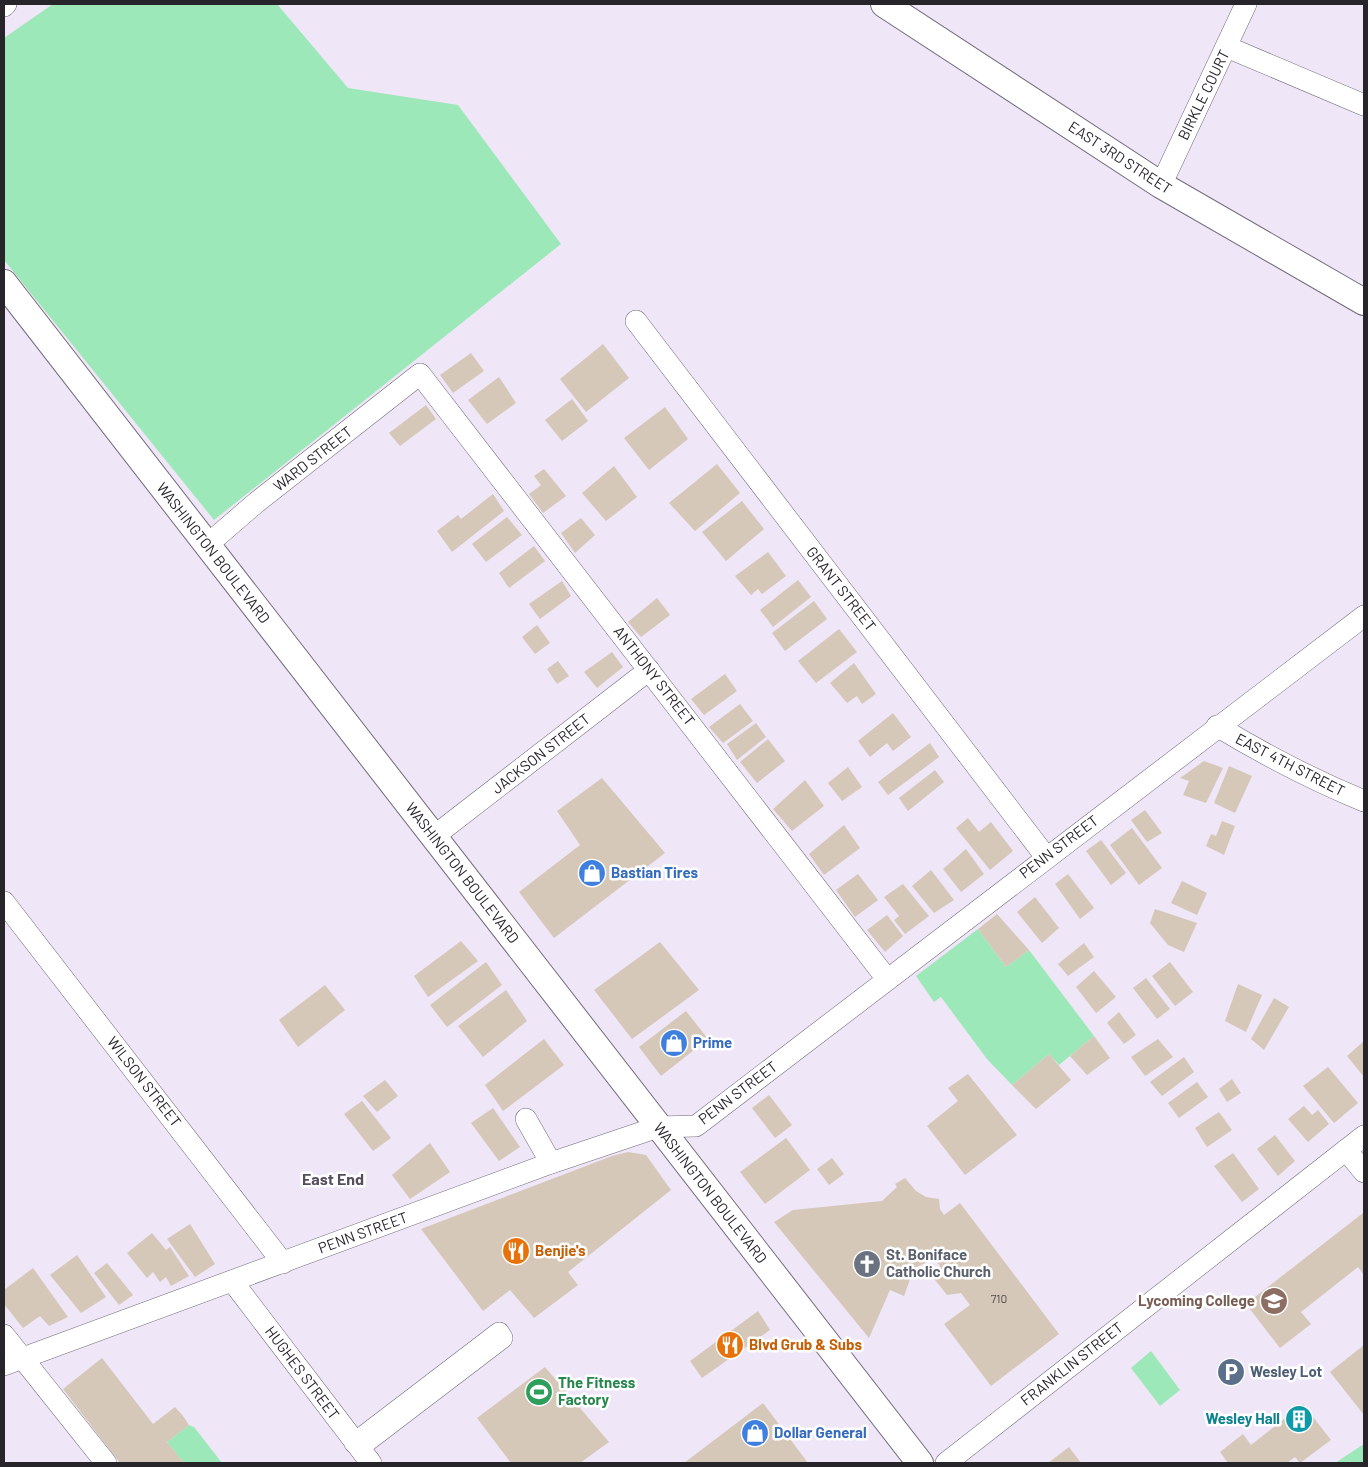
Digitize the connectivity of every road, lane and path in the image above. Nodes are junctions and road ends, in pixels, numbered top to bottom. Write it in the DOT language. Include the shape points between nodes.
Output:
graph roads {
  1 [pos="884,4"];
  2 [pos="1246,4"];
  3 [pos="1227,47"];
  4 [pos="1364,105"];
  5 [pos="1161,185"];
  6 [pos="4,283"];
  7 [pos="1364,302"];
  8 [pos="636,321"];
  9 [pos="420,374"];
  10 [pos="207,545"];
  11 [pos="1364,616"];
  12 [pos="649,670"];
  13 [pos="1217,726"];
  14 [pos="1364,801"];
  15 [pos="433,837"];
  16 [pos="1046,857"];
  17 [pos="4,902"];
  18 [pos="887,978"];
  19 [pos="526,1118"];
  20 [pos="658,1127"];
  21 [pos="1364,1136"];
  22 [pos="1346,1150"];
  23 [pos="551,1163"];
  24 [pos="1364,1172"];
  25 [pos="282,1263"];
  26 [pos="233,1282"];
  27 [pos="4,1335"];
  28 [pos="24,1358"];
  29 [pos="4,1365"];
  30 [pos="362,1451"];
  31 [pos="106,1463"];
  32 [pos="920,1463"];
  33 [pos="946,1463"];
  1 -- 5 [label="main road, EAST 3RD STREET"];
  2 -- 3 [label="street, BIRKLE COURT"];
  3 -- 4 [label="street"];
  3 -- 5 [label="street, BIRKLE COURT"];
  5 -- 7 [label="main road, EAST 3RD STREET"];
  6 -- 10 [label="main road, WASHINGTON BOULEVARD"];
  8 -- 16 [label="street, GRANT STREET"];
  9 -- 10 [label="street, WARD STREET"];
  9 -- 12 [label="street, ANTHONY STREET"];
  10 -- 15 [label="main road, WASHINGTON BOULEVARD"];
  11 -- 13 [label="street, PENN STREET"];
  12 -- 15 [label="street, JACKSON STREET"];
  12 -- 18 [label="street, ANTHONY STREET"];
  13 -- 14 [label="street, EAST 4TH STREET" via="1272,759"];
  13 -- 16 [label="street, PENN STREET"];
  15 -- 20 [label="main road, WASHINGTON BOULEVARD"];
  16 -- 18 [label="street, PENN STREET"];
  17 -- 25 [label="street, WILSON STREET"];
  18 -- 20 [label="street, PENN STREET" via="696,1126"];
  19 -- 23 [label="street"];
  20 -- 23 [label="street, PENN STREET"];
  20 -- 32 [label="main road, WASHINGTON BOULEVARD"];
  21 -- 22 [label="street, FRANKLIN STREET"];
  22 -- 24 [label="street"];
  22 -- 33 [label="street, FRANKLIN STREET"];
  23 -- 25 [label="street, PENN STREET"];
  25 -- 26 [label="street, PENN STREET"];
  26 -- 28 [label="street, PENN STREET"];
  26 -- 30 [label="street, HUGHES STREET"];
  27 -- 28 [label="street"];
  28 -- 29 [label="street, PENN STREET"];
  28 -- 31 [label="street"];
  30 -- 30 [label="street" via="502,1338 499,1332"];
}
